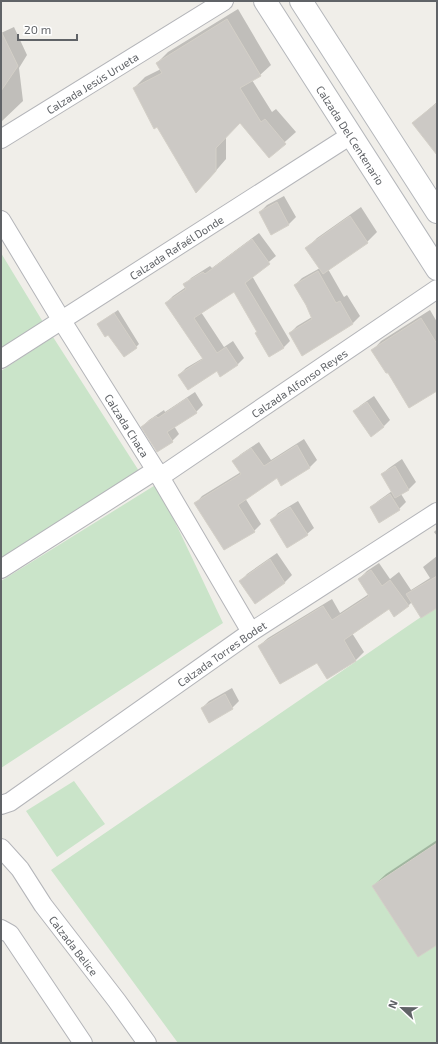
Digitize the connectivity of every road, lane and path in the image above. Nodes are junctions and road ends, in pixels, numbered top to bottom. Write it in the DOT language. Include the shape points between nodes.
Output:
graph roads {
  1 [pos="224,1"];
  2 [pos="265,1"];
  3 [pos="302,1"];
  4 [pos="351,135"];
  5 [pos="1,138"];
  6 [pos="437,212"];
  7 [pos="1,220"];
  8 [pos="437,269"];
  9 [pos="437,289"];
  10 [pos="62,321"];
  11 [pos="1,359"];
  12 [pos="158,473"];
  13 [pos="437,512"];
  14 [pos="1,569"];
  15 [pos="251,632"];
  16 [pos="4,808"];
  17 [pos="1,848"];
  18 [pos="1,929"];
  19 [pos="83,1043"];
  20 [pos="147,1043"];
  1 -- 5 [label="street, Calzada Jesús Urueta"];
  2 -- 4 [label="main road, Calzada Del Centenario"];
  3 -- 6 [label="main road"];
  4 -- 8 [label="main road, Calzada Del Centenario"];
  4 -- 10 [label="street, Calzada Rafaél Donde"];
  7 -- 10 [label="street, Calzada Chaca"];
  9 -- 12 [label="street, Calzada Alfonso Reyes"];
  10 -- 11 [label="street, Calzada Rafaél Donde"];
  10 -- 12 [label="street, Calzada Chaca"];
  12 -- 14 [label="street, Calzada Alfonso Reyes"];
  12 -- 15 [label="street, Calzada Chaca"];
  13 -- 15 [label="street, Calzada Torres Bodet"];
  15 -- 16 [label="street, Calzada Torres Bodet"];
  17 -- 20 [label="street, Calzada Belice" via="20,869 43,905"];
  18 -- 19 [label="street" via="10,934"];
}
